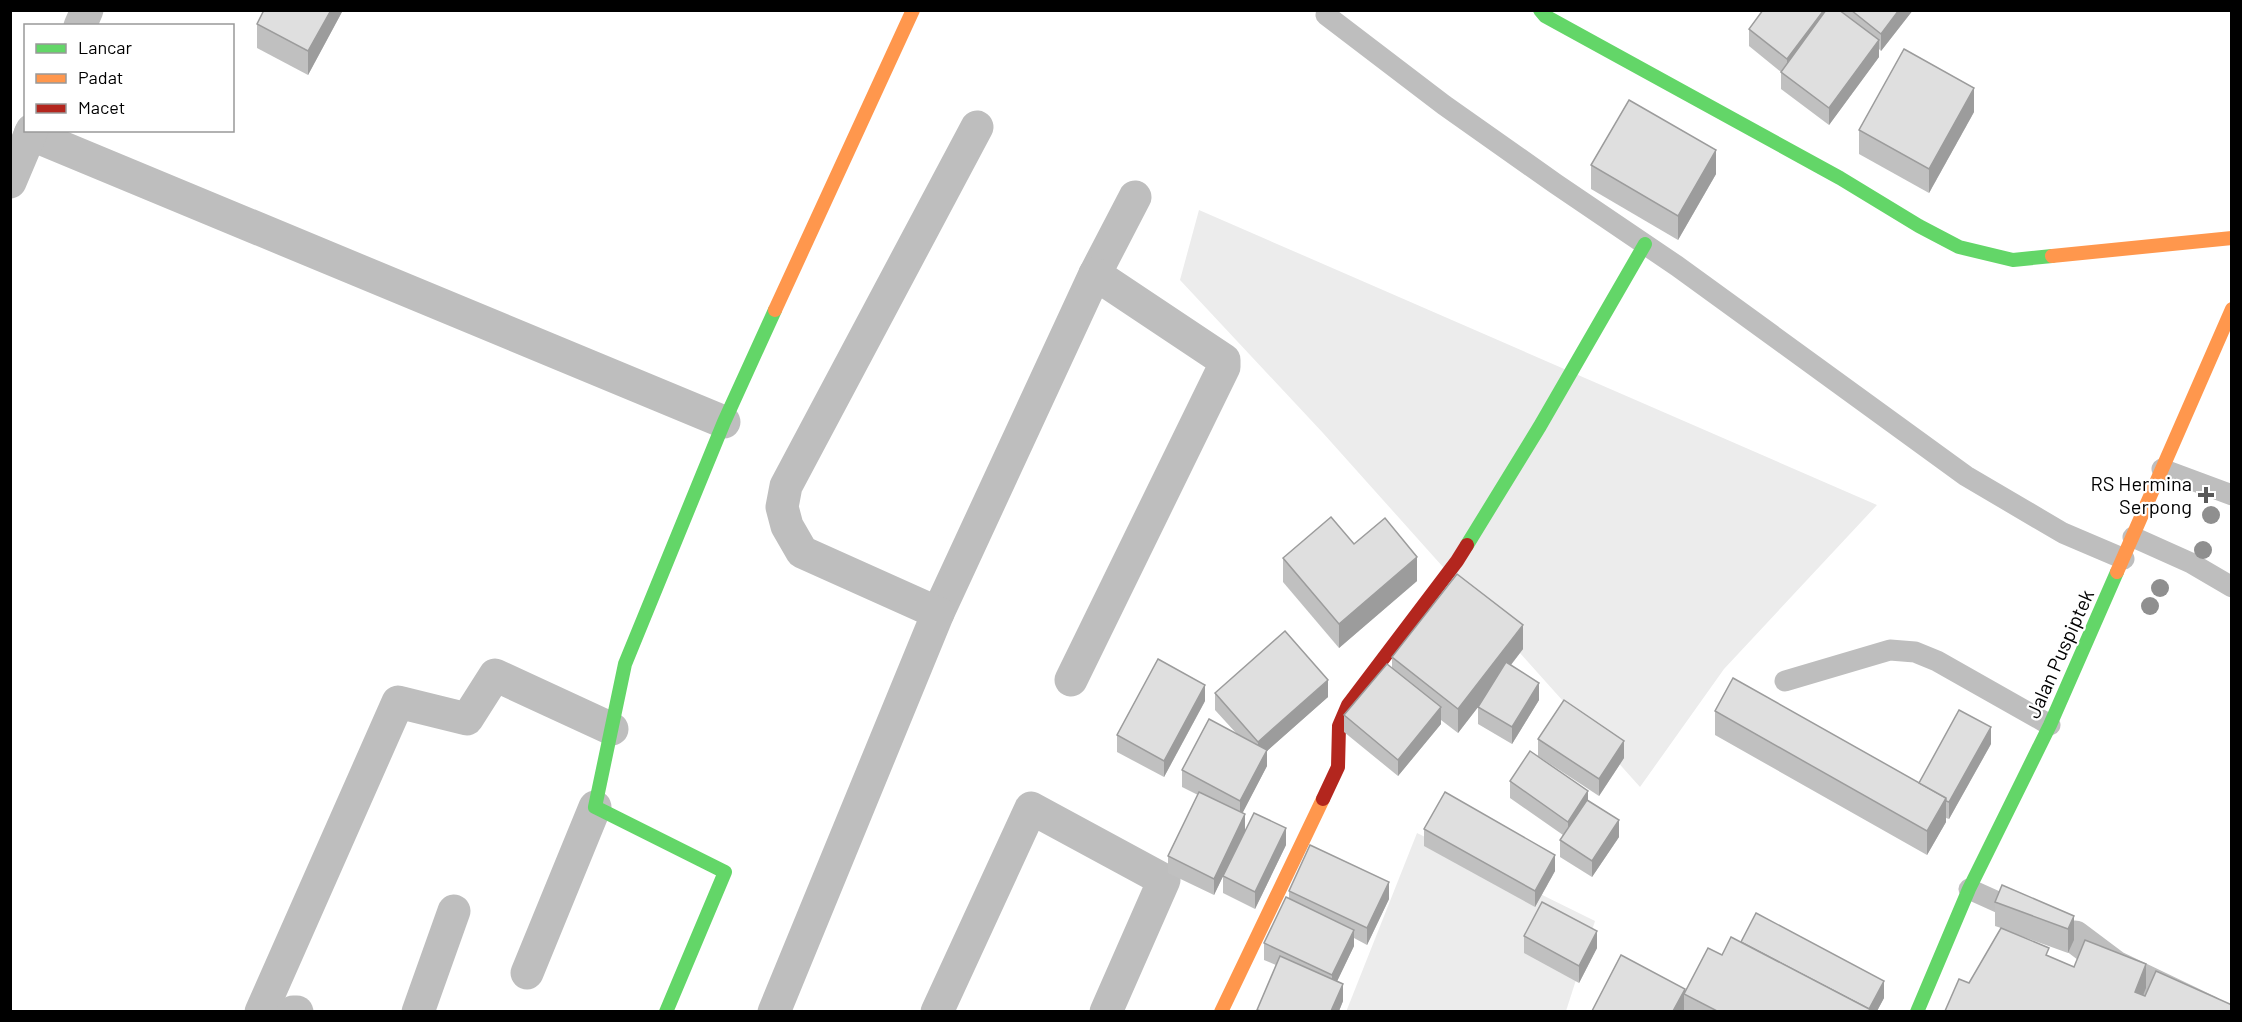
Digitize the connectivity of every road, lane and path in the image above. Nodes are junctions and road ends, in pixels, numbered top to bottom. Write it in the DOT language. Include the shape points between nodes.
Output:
graph roads {
  1 [pos="87,10"];
  2 [pos="913,10"];
  3 [pos="1540,10"];
  4 [pos="1326,15"];
  5 [pos="81,24"];
  6 [pos="977,127"];
  7 [pos="31,132"];
  8 [pos="10,182"];
  9 [pos="1135,197"];
  10 [pos="2232,238"];
  11 [pos="1645,244"];
  12 [pos="1095,274"];
  13 [pos="2232,309"];
  14 [pos="724,422"];
  15 [pos="2162,469"];
  16 [pos="2232,495"];
  17 [pos="2133,537"];
  18 [pos="2124,559"];
  19 [pos="2232,587"];
  20 [pos="938,613"];
  21 [pos="1071,680"];
  22 [pos="1785,681"];
  23 [pos="2050,725"];
  24 [pos="612,729"];
  25 [pos="596,807"];
  26 [pos="1969,889"];
  27 [pos="454,910"];
  28 [pos="2057,929"];
  29 [pos="527,973"];
  30 [pos="261,1011"];
  31 [pos="418,1011"];
  32 [pos="666,1011"];
  33 [pos="774,1011"];
  34 [pos="938,1011"];
  35 [pos="1106,1011"];
  36 [pos="1221,1011"];
  37 [pos="1917,1011"];
  38 [pos="2209,1011"];
  1 -- 5 [label="street"];
  2 -- 14 [label="street"];
  3 -- 10 [label="street" via="1959,247 2013,260"];
  4 -- 11 [label="lane" via="1444,105"];
  6 -- 20 [label="street" via="786,486 782,507 787,526 802,552"];
  7 -- 8 [label="street"];
  7 -- 14 [label="street"];
  9 -- 12 [label="street"];
  11 -- 18 [label="lane" via="1966,477 2063,533"];
  11 -- 36 [label="street" via="1457,561 1344,712 1339,725 1338,767"];
  12 -- 20 [label="street"];
  12 -- 21 [label="street" via="1224,360 1224,367"];
  13 -- 15 [label="street, Jalan Puspiptek"];
  14 -- 24 [label="street" via="625,664"];
  15 -- 16 [label="lane"];
  15 -- 17 [label="street, Jalan Puspiptek"];
  17 -- 18 [label="street, Jalan Puspiptek"];
  17 -- 19 [label="lane"];
  18 -- 23 [label="street, Jalan Puspiptek"];
  20 -- 33 [label="street"];
  22 -- 23 [label="lane" via="1890,650 1915,652"];
  23 -- 26 [label="street, Jalan Puspiptek"];
  24 -- 25 [label="street"];
  24 -- 30 [label="street" via="495,675 467,719 398,702"];
  25 -- 29 [label="street"];
  25 -- 32 [label="street" via="725,872"];
  26 -- 28 [label="lane"];
  26 -- 37 [label="street, Jalan Puspiptek"];
  27 -- 31 [label="street"];
  28 -- 38 [label="street" via="2115,967"];
  34 -- 35 [label="street" via="1031,808 1164,880"];
}
